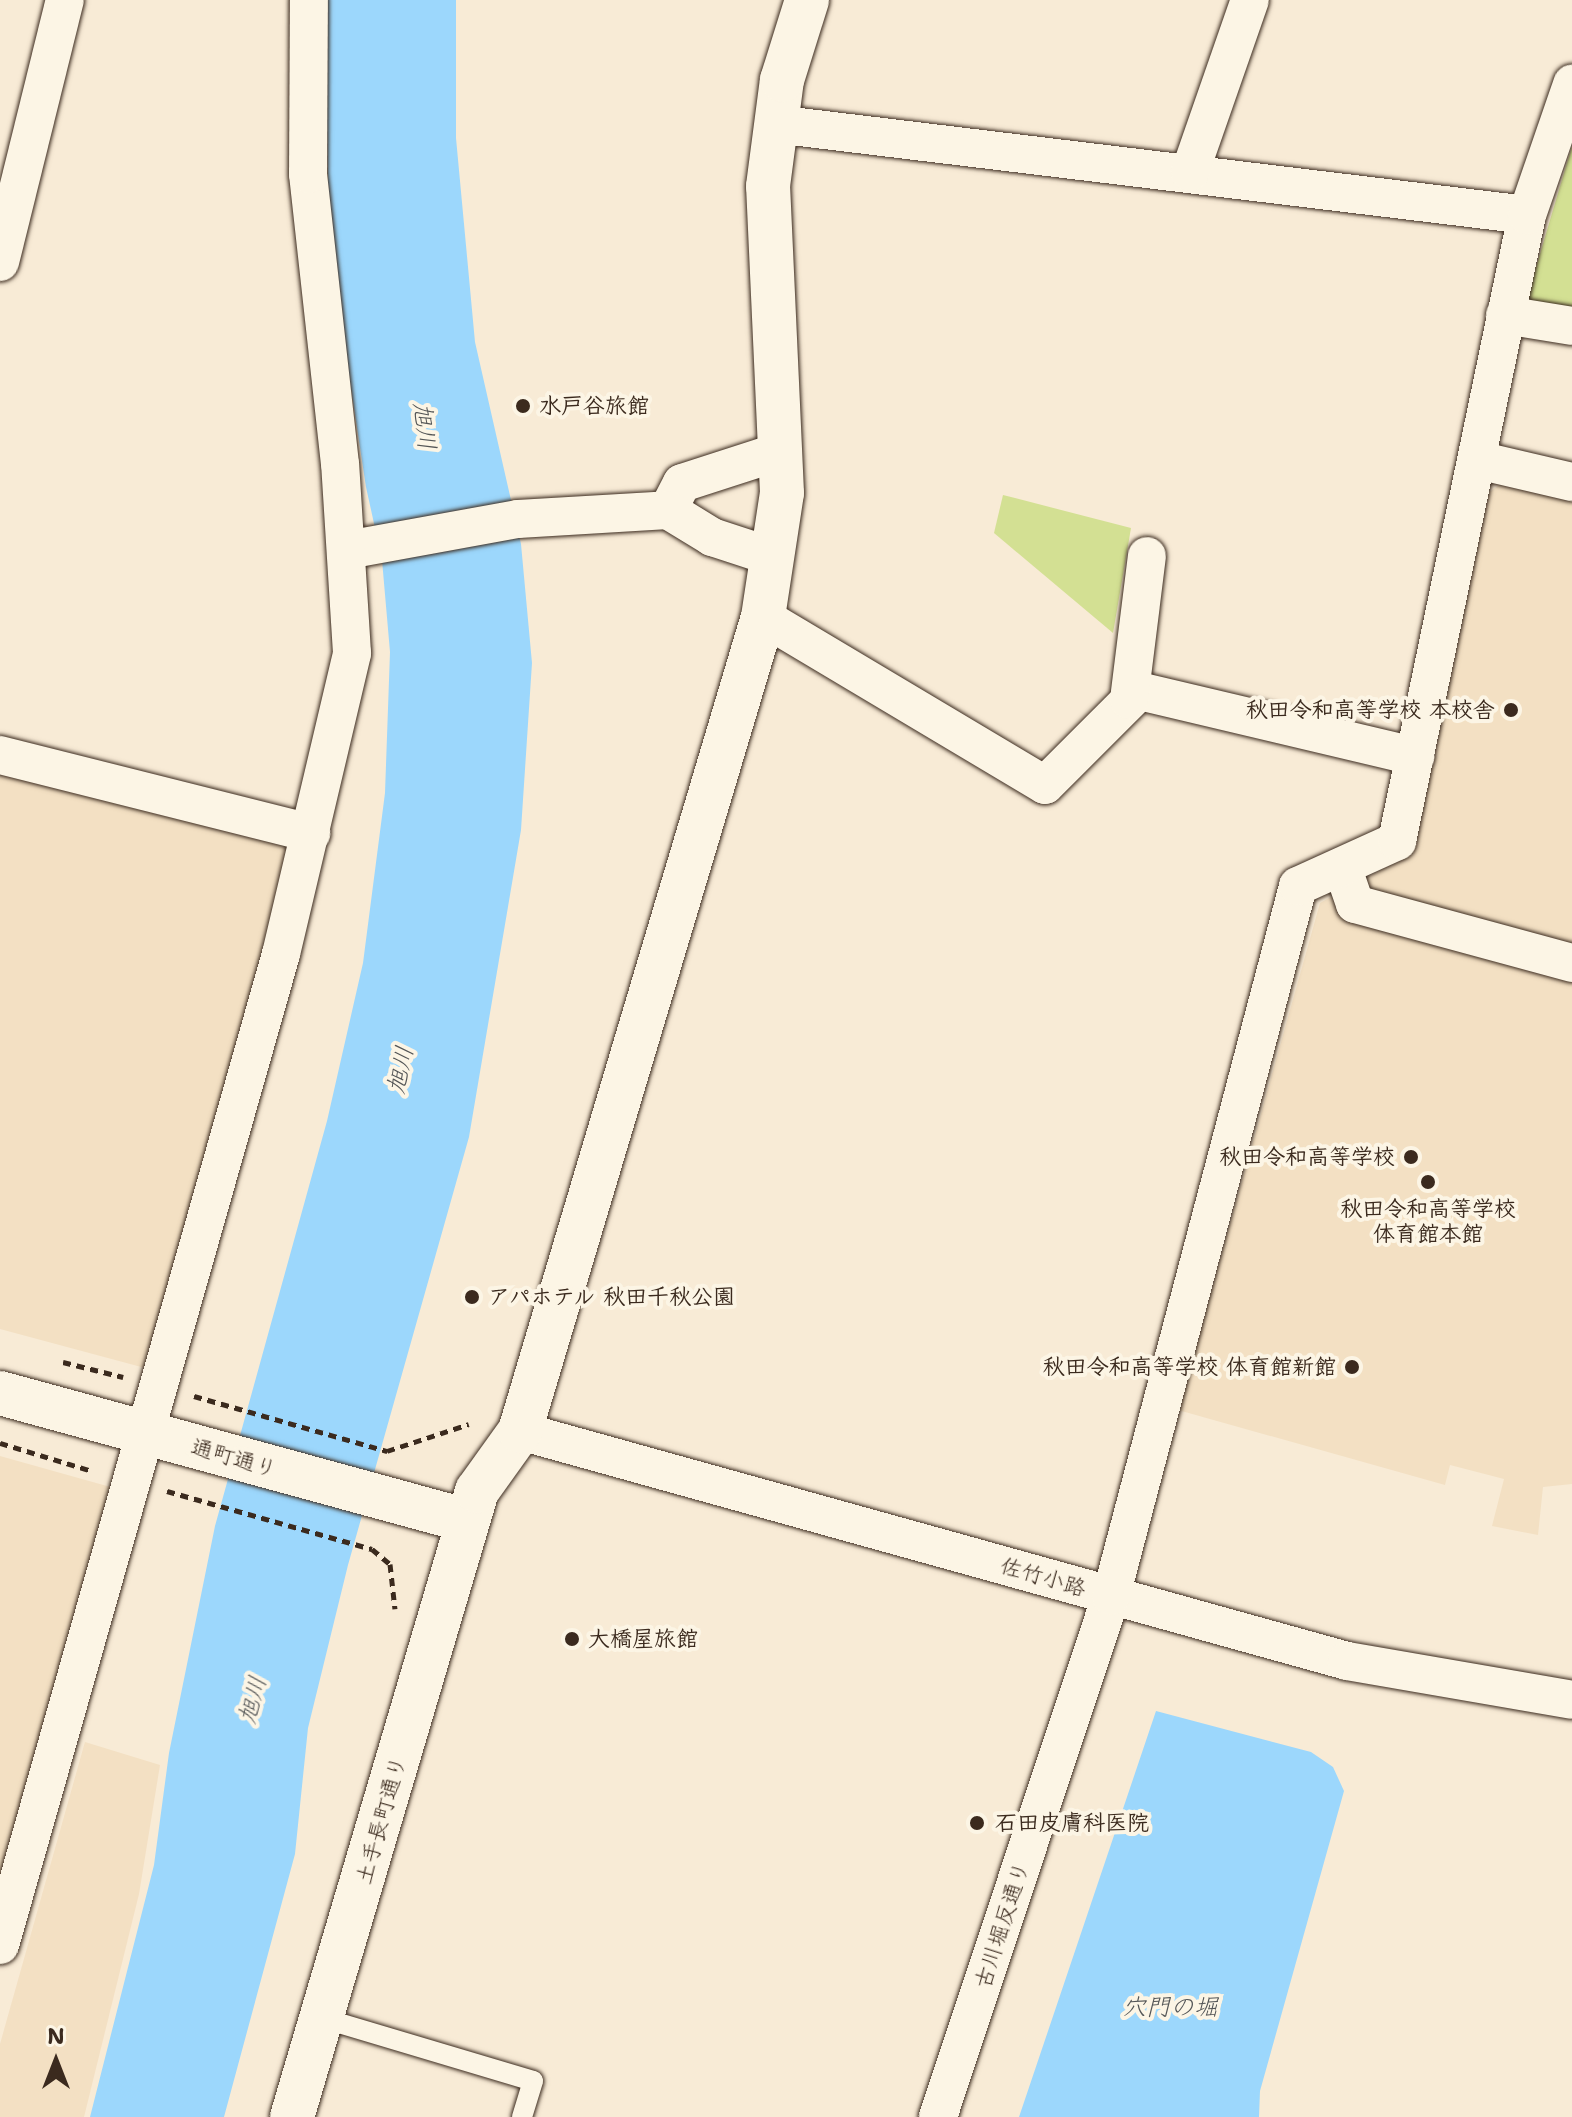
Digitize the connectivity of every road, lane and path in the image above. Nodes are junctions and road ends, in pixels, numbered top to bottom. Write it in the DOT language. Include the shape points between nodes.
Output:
graph roads {
  1 [pos="65,0"];
  2 [pos="309,0"];
  3 [pos="807,0"];
  4 [pos="1250,0"];
  5 [pos="1572,84"];
  6 [pos="775,124"];
  7 [pos="1190,172"];
  8 [pos="1527,215"];
  9 [pos="0,262"];
  10 [pos="1505,315"];
  11 [pos="1572,326"];
  12 [pos="781,451"];
  13 [pos="1478,460"];
  14 [pos="1572,482"];
  15 [pos="668,510"];
  16 [pos="356,550"];
  17 [pos="770,556"];
  18 [pos="1147,556"];
  19 [pos="763,617"];
  20 [pos="1129,700"];
  21 [pos="0,755"];
  22 [pos="1415,756"];
  23 [pos="311,833"];
  24 [pos="1343,869"];
  25 [pos="1572,963"];
  26 [pos="57,1360"];
  27 [pos="158,1386"];
  28 [pos="0,1393"];
  29 [pos="469,1424"];
  30 [pos="520,1431"];
  31 [pos="144,1432"];
  32 [pos="213,1501"];
  33 [pos="467,1521"];
  34 [pos="1111,1596"];
  35 [pos="391,1622"];
  36 [pos="1572,1700"];
  37 [pos="0,1945"];
  38 [pos="322,2018"];
  39 [pos="292,2117"];
  40 [pos="522,2117"];
  41 [pos="938,2117"];
  1 -- 9 [label="street"];
  2 -- 16 [label="street" via="308,174"];
  3 -- 6 [label="street, 土手長町通り" via="782,80"];
  4 -- 7 [label="street"];
  5 -- 8 [label="street"];
  6 -- 7 [label="street"];
  6 -- 12 [label="street, 土手長町通り" via="767,254"];
  7 -- 8 [label="street"];
  8 -- 10 [label="street"];
  10 -- 11 [label="street"];
  10 -- 13 [label="street"];
  12 -- 15 [label="street" via="682,483"];
  12 -- 17 [label="street, 土手長町通り" via="782,493"];
  13 -- 14 [label="street"];
  13 -- 22 [label="street"];
  15 -- 16 [label="street" via="518,519"];
  15 -- 17 [label="street" via="712,537"];
  16 -- 23 [label="street" via="352,653"];
  17 -- 19 [label="street, 土手長町通り"];
  18 -- 20 [label="street"];
  19 -- 20 [label="street" via="1045,785"];
  19 -- 30 [label="street, 土手長町通り"];
  20 -- 22 [label="street" via="1139,691"];
  21 -- 23 [label="street"];
  22 -- 24 [label="street" via="1397,841"];
  23 -- 27 [label="street"];
  24 -- 25 [label="street" via="1355,904"];
  24 -- 34 [label="street, 古川堀反通り" via="1298,886"];
  26 -- 27 [label="path"];
  27 -- 29 [label="path" via="387,1451"];
  27 -- 31 [label="street"];
  28 -- 31 [label="street, 通町通り"];
  30 -- 33 [label="street, 土手長町通り" via="477,1491"];
  30 -- 34 [label="street, 佐竹小路"];
  31 -- 33 [label="street, 通町通り"];
  31 -- 37 [label="street"];
  32 -- 35 [label="path" via="357,1542 390,1564 395,1589"];
  33 -- 38 [label="street, 土手長町通り"];
  34 -- 36 [label="street, 佐竹小路" via="1347,1661"];
  34 -- 41 [label="street, 古川堀反通り"];
  38 -- 39 [label="street, 土手長町通り"];
  38 -- 40 [label="lane" via="533,2081"];
}
